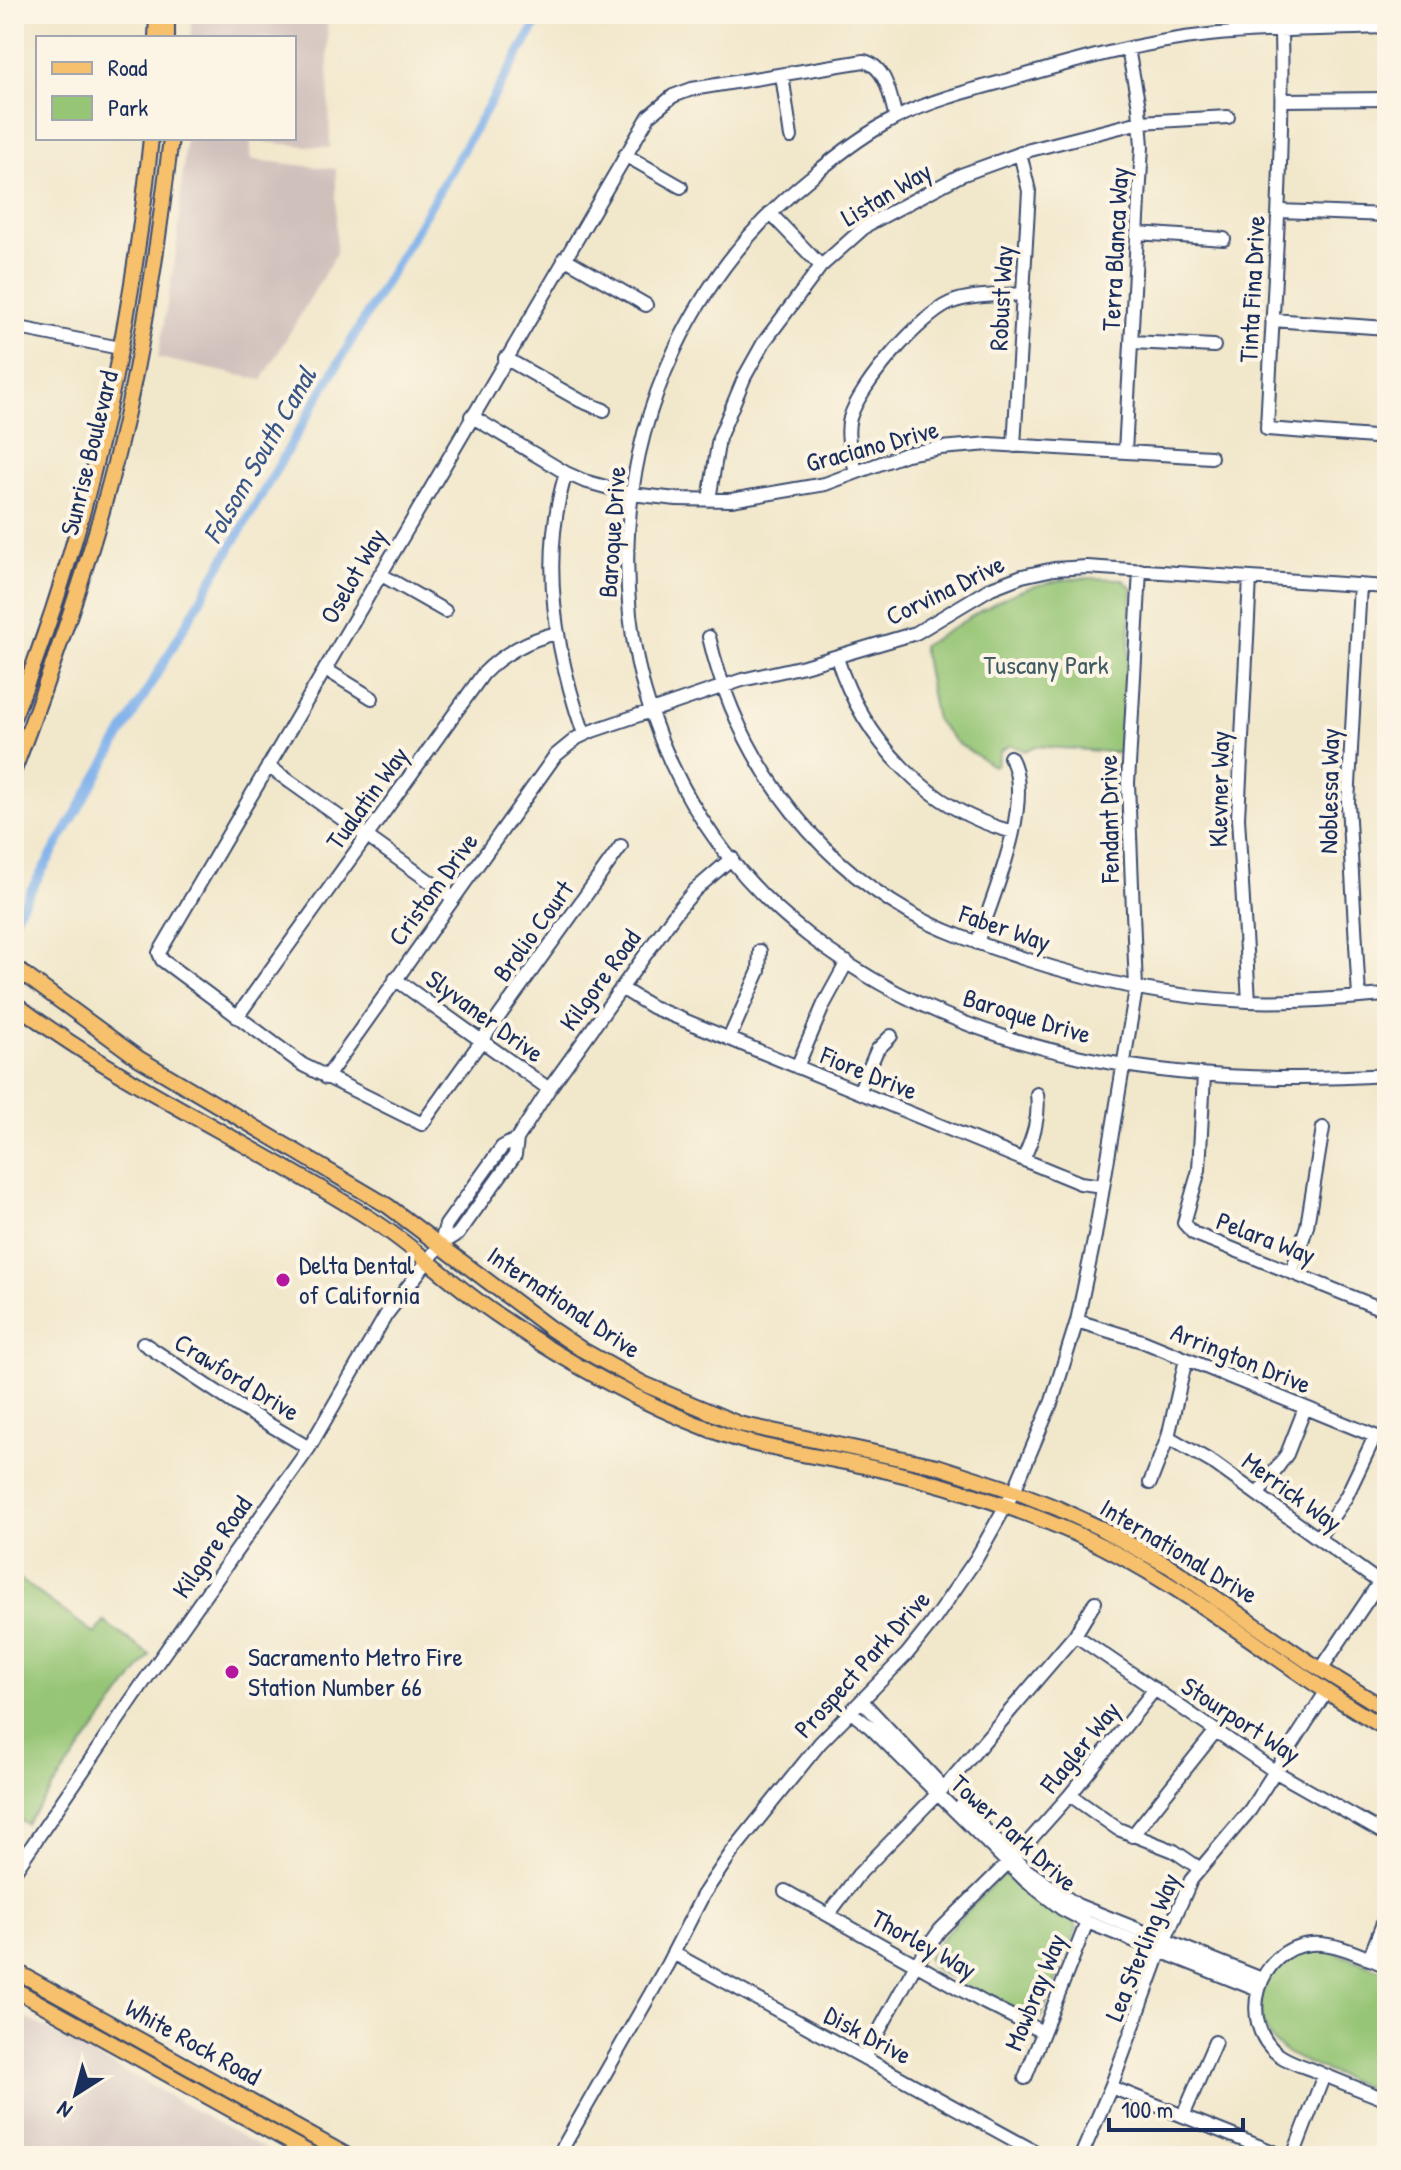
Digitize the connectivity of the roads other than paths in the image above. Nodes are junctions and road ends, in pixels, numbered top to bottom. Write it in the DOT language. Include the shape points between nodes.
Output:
graph roads {
  1 [pos="157,14"];
  2 [pos="167,14"];
  3 [pos="176,14"];
  4 [pos="1387,27"];
  5 [pos="1281,31"];
  6 [pos="156,36"];
  7 [pos="167,36"];
  8 [pos="176,36"];
  9 [pos="1128,49"];
  10 [pos="782,75"];
  11 [pos="1387,99"];
  12 [pos="1283,100"];
  13 [pos="1228,117"];
  14 [pos="896,118"];
  15 [pos="1140,122"];
  16 [pos="791,137"];
  17 [pos="151,140"];
  18 [pos="171,140"];
  19 [pos="1020,153"];
  20 [pos="625,155"];
  21 [pos="681,187"];
  22 [pos="1279,211"];
  23 [pos="770,213"];
  24 [pos="1387,215"];
  25 [pos="1137,233"];
  26 [pos="1224,239"];
  27 [pos="137,248"];
  28 [pos="564,258"];
  29 [pos="821,266"];
  30 [pos="1023,294"];
  31 [pos="646,305"];
  32 [pos="1272,320"];
  33 [pos="14,327"];
  34 [pos="1387,328"];
  35 [pos="1132,342"];
  36 [pos="139,345"];
  37 [pos="1214,346"];
  38 [pos="120,348"];
  39 [pos="505,358"];
  40 [pos="604,410"];
  41 [pos="471,416"];
  42 [pos="1387,438"];
  43 [pos="1014,446"];
  44 [pos="1125,452"];
  45 [pos="1211,457"];
  46 [pos="114,467"];
  47 [pos="856,472"];
  48 [pos="566,473"];
  49 [pos="631,494"];
  50 [pos="709,500"];
  51 [pos="1140,570"];
  52 [pos="380,574"];
  53 [pos="1250,578"];
  54 [pos="1360,585"];
  55 [pos="1387,587"];
  56 [pos="445,611"];
  57 [pos="557,633"];
  58 [pos="709,637"];
  59 [pos="837,658"];
  60 [pos="325,669"];
  61 [pos="723,687"];
  62 [pos="372,698"];
  63 [pos="651,711"];
  64 [pos="14,716"];
  65 [pos="584,734"];
  66 [pos="1010,757"];
  67 [pos="268,766"];
  68 [pos="14,770"];
  69 [pos="1013,832"];
  70 [pos="367,836"];
  71 [pos="621,846"];
  72 [pos="732,858"];
  73 [pos="453,898"];
  74 [pos="977,943"];
  75 [pos="760,951"];
  76 [pos="847,962"];
  77 [pos="14,967"];
  78 [pos="395,979"];
  79 [pos="621,988"];
  80 [pos="1136,989"];
  81 [pos="1387,995"];
  82 [pos="1359,997"];
  83 [pos="1249,1001"];
  84 [pos="15,1004"];
  85 [pos="237,1017"];
  86 [pos="891,1036"];
  87 [pos="729,1039"];
  88 [pos="482,1041"];
  89 [pos="1123,1066"];
  90 [pos="797,1067"];
  91 [pos="1204,1075"];
  92 [pos="1387,1075"];
  93 [pos="326,1078"];
  94 [pos="549,1089"];
  95 [pos="859,1092"];
  96 [pos="1037,1094"];
  97 [pos="1323,1128"];
  98 [pos="1023,1160"];
  99 [pos="1103,1186"];
  100 [pos="440,1245"];
  101 [pos="427,1262"];
  102 [pos="1292,1271"];
  103 [pos="1387,1311"];
  104 [pos="1077,1321"];
  105 [pos="143,1343"];
  106 [pos="1186,1359"];
  107 [pos="621,1389"];
  108 [pos="698,1408"];
  109 [pos="1305,1408"];
  110 [pos="682,1418"];
  111 [pos="767,1431"];
  112 [pos="1168,1437"];
  113 [pos="1381,1438"];
  114 [pos="309,1448"];
  115 [pos="1150,1483"];
  116 [pos="1014,1491"];
  117 [pos="1258,1494"];
  118 [pos="1005,1508"];
  119 [pos="1318,1538"];
  120 [pos="1387,1571"];
  121 [pos="1383,1586"];
  122 [pos="1095,1602"];
  123 [pos="1075,1635"];
  124 [pos="1321,1669"];
  125 [pos="1155,1689"];
  126 [pos="1326,1692"];
  127 [pos="862,1701"];
  128 [pos="1387,1710"];
  129 [pos="851,1712"];
  130 [pos="1387,1729"];
  131 [pos="1215,1732"];
  132 [pos="1276,1772"];
  133 [pos="940,1791"];
  134 [pos="1070,1795"];
  135 [pos="1387,1835"];
  136 [pos="1132,1836"];
  137 [pos="1011,1861"];
  138 [pos="1199,1868"];
  139 [pos="14,1872"];
  140 [pos="785,1891"];
  141 [pos="1387,1913"];
  142 [pos="828,1915"];
  143 [pos="1087,1922"];
  144 [pos="1163,1946"];
  145 [pos="673,1953"];
  146 [pos="1369,1959"];
  147 [pos="916,1964"];
  148 [pos="1387,1966"];
  149 [pos="14,1970"];
  150 [pos="1260,1985"];
  151 [pos="14,1989"];
  152 [pos="1043,2032"];
  153 [pos="1215,2042"];
  154 [pos="864,2058"];
  155 [pos="1324,2075"];
  156 [pos="1025,2078"];
  157 [pos="1111,2087"];
  158 [pos="1387,2100"];
  159 [pos="1183,2116"];
  160 [pos="315,2156"];
  161 [pos="348,2156"];
  162 [pos="558,2156"];
  163 [pos="1043,2156"];
  164 [pos="1081,2156"];
  165 [pos="1283,2156"];
  166 [pos="1293,2156"];
  1 -- 6 [label="main road"];
  2 -- 7 [label="main road"];
  3 -- 8 [label="main road"];
  4 -- 5 [label="street, Baroque Drive"];
  5 -- 9 [label="street, Baroque Drive" via="1206,35"];
  5 -- 12 [label="street, Tinta Fina Drive"];
  9 -- 14 [label="street, Baroque Drive" via="955,95"];
  9 -- 15 [label="street, Terra Blanca Way"];
  10 -- 14 [label="street, Oselot Way" via="864,61 875,64"];
  10 -- 16 [label="street"];
  10 -- 20 [label="street, Oselot Way" via="673,96 649,116"];
  11 -- 12 [label="street"];
  12 -- 22 [label="street, Tinta Fina Drive"];
  13 -- 15 [label="street, Listan Way"];
  14 -- 23 [label="street, Baroque Drive" via="824,167"];
  15 -- 19 [label="street, Listan Way"];
  15 -- 25 [label="street, Terra Blanca Way"];
  17 -- 27 [label="main road, Sunrise Boulevard"];
  18 -- 36 [label="main road, Sunrise Boulevard"];
  19 -- 29 [label="street, Listan Way" via="961,175 867,225"];
  19 -- 30 [label="street, Robust Way" via="1029,191"];
  20 -- 21 [label="street"];
  20 -- 28 [label="street, Oselot Way"];
  22 -- 24 [label="street"];
  22 -- 32 [label="street, Tinta Fina Drive"];
  23 -- 29 [label="street"];
  23 -- 49 [label="street, Baroque Drive" via="711,284 669,359 652,404"];
  25 -- 26 [label="street"];
  25 -- 35 [label="street, Terra Blanca Way"];
  27 -- 36 [label="main road" via="146,265 134,334"];
  27 -- 38 [label="main road, Sunrise Boulevard"];
  28 -- 31 [label="street"];
  28 -- 39 [label="street, Oselot Way"];
  29 -- 50 [label="street, Listan Way" via="745,376 719,438"];
  30 -- 43 [label="street, Robust Way"];
  30 -- 47 [label="street" via="949,304 882,366 850,419"];
  32 -- 34 [label="street"];
  32 -- 42 [label="street, Tinta Fina Drive" via="1267,429"];
  33 -- 38 [label="street"];
  35 -- 37 [label="street"];
  35 -- 44 [label="street, Terra Blanca Way"];
  36 -- 46 [label="main road, Sunrise Boulevard"];
  38 -- 46 [label="main road" via="129,365 109,454"];
  38 -- 64 [label="main road, Sunrise Boulevard" via="88,499"];
  39 -- 40 [label="street"];
  39 -- 41 [label="street, Oselot Way"];
  41 -- 48 [label="street, Graciano Drive"];
  41 -- 52 [label="street, Oselot Way"];
  43 -- 44 [label="street, Graciano Drive"];
  43 -- 47 [label="street, Graciano Drive" via="940,448"];
  44 -- 45 [label="street, Graciano Drive"];
  46 -- 68 [label="main road, Sunrise Boulevard" via="71,614"];
  47 -- 50 [label="street, Graciano Drive" via="825,484"];
  48 -- 49 [label="street, Graciano Drive"];
  48 -- 57 [label="street" via="554,527"];
  49 -- 50 [label="street, Graciano Drive"];
  49 -- 63 [label="street, Baroque Drive" via="626,585"];
  51 -- 53 [label="street, Corvina Drive"];
  51 -- 59 [label="street, Corvina Drive" via="1070,567 1022,576 991,588 916,633"];
  51 -- 80 [label="street, Fendant Drive" via="1128,783"];
  52 -- 56 [label="street"];
  52 -- 60 [label="street, Oselot Way"];
  53 -- 54 [label="street, Corvina Drive"];
  53 -- 83 [label="street, Klevner Way" via="1238,786"];
  54 -- 55 [label="street, Corvina Drive"];
  54 -- 82 [label="street, Noblessa Way" via="1348,803"];
  57 -- 65 [label="street"];
  57 -- 70 [label="street, Tualatin Way" via="502,657 483,674"];
  58 -- 61 [label="street, Faber Way"];
  59 -- 61 [label="street, Corvina Drive"];
  59 -- 69 [label="street" via="861,715 898,763 946,802"];
  60 -- 62 [label="street"];
  60 -- 67 [label="street, Oselot Way"];
  61 -- 63 [label="street, Corvina Drive"];
  61 -- 74 [label="street, Faber Way" via="752,754 812,836 880,894"];
  63 -- 65 [label="street, Corvina Drive"];
  63 -- 72 [label="street, Baroque Drive" via="693,803"];
  65 -- 73 [label="street, Cristom Drive" via="555,756"];
  66 -- 69 [label="street" via="1018,795"];
  67 -- 70 [label="street"];
  67 -- 85 [label="street, Oselot Way" via="159,953"];
  69 -- 74 [label="street"];
  70 -- 73 [label="street"];
  70 -- 85 [label="street, Tualatin Way"];
  71 -- 88 [label="street, Brolio Court"];
  72 -- 76 [label="street, Baroque Drive" via="789,920"];
  72 -- 79 [label="street, Kilgore Road" via="676,912"];
  73 -- 78 [label="street, Cristom Drive"];
  74 -- 80 [label="street, Faber Way"];
  75 -- 87 [label="street" via="759,971"];
  76 -- 89 [label="street, Baroque Drive" via="915,1000 987,1031"];
  76 -- 90 [label="street"];
  77 -- 100 [label="main road, International Drive" via="138,1058 388,1206"];
  78 -- 88 [label="street, Slyvaner Drive"];
  78 -- 93 [label="street, Cristom Drive"];
  79 -- 87 [label="street, Fiore Drive"];
  79 -- 94 [label="street, Kilgore Road"];
  80 -- 83 [label="street, Faber Way"];
  80 -- 89 [label="street, Fendant Drive"];
  81 -- 82 [label="street, Faber Way"];
  82 -- 83 [label="street, Faber Way"];
  84 -- 101 [label="main road, International Drive" via="140,1085 375,1221"];
  85 -- 93 [label="street, Oselot Way"];
  86 -- 95 [label="street" via="877,1050"];
  87 -- 90 [label="street, Fiore Drive"];
  88 -- 93 [label="street, Oselot Way" via="422,1124"];
  88 -- 94 [label="street, Slyvaner Drive"];
  89 -- 91 [label="street, Baroque Drive"];
  89 -- 99 [label="street, Prospect Park Drive"];
  90 -- 95 [label="street, Fiore Drive"];
  91 -- 92 [label="street, Baroque Drive"];
  91 -- 102 [label="street, Pelara Way" via="1199,1170 1184,1223 1193,1233"];
  94 -- 100 [label="street, Kilgore Road" via="517,1139 515,1155 458,1234"];
  95 -- 98 [label="street, Fiore Drive"];
  96 -- 98 [label="street" via="1039,1110"];
  97 -- 102 [label="street" via="1307,1226"];
  98 -- 99 [label="street, Fiore Drive" via="1080,1183"];
  99 -- 104 [label="street, Prospect Park Drive"];
  100 -- 101 [label="street, Kilgore Road"];
  100 -- 108 [label="main road, International Drive" via="581,1349"];
  101 -- 107 [label="main road, International Drive" via="496,1314"];
  101 -- 114 [label="street, Kilgore Road" via="386,1315"];
  102 -- 103 [label="street, Pelara Way"];
  104 -- 106 [label="street, Arrington Drive"];
  104 -- 116 [label="street, Prospect Park Drive" via="1052,1401"];
  105 -- 114 [label="street, Crawford Drive"];
  106 -- 109 [label="street, Arrington Drive"];
  106 -- 112 [label="street"];
  107 -- 108 [label="main road" via="677,1408"];
  107 -- 110 [label="main road, International Drive"];
  108 -- 111 [label="main road, International Drive"];
  109 -- 113 [label="street, Arrington Drive"];
  109 -- 117 [label="street" via="1287,1454"];
  110 -- 111 [label="main road" via="705,1419 748,1433"];
  110 -- 118 [label="main road, International Drive" via="715,1432 869,1467"];
  111 -- 116 [label="main road, International Drive" via="937,1466"];
  112 -- 115 [label="street"];
  112 -- 117 [label="street, Merrick Way"];
  113 -- 119 [label="street"];
  114 -- 139 [label="street, Kilgore Road"];
  116 -- 118 [label="street, Prospect Park Drive"];
  116 -- 124 [label="main road, International Drive" via="1142,1550"];
  117 -- 119 [label="street, Merrick Way"];
  118 -- 126 [label="main road, International Drive" via="1135,1563"];
  118 -- 127 [label="street, Prospect Park Drive" via="931,1624"];
  119 -- 121 [label="street, Merrick Way"];
  120 -- 121 [label="street"];
  121 -- 124 [label="street"];
  122 -- 123 [label="street"];
  123 -- 125 [label="street, Stourport Way"];
  123 -- 133 [label="street"];
  124 -- 128 [label="main road, International Drive"];
  125 -- 131 [label="street, Stourport Way"];
  125 -- 134 [label="street, Flagler Way"];
  126 -- 130 [label="main road, International Drive"];
  126 -- 132 [label="street, Lea Sterling Way"];
  127 -- 129 [label="street, Prospect Park Drive"];
  127 -- 133 [label="street, Tower Park Drive"];
  129 -- 133 [label="street, Tower Park Drive"];
  129 -- 145 [label="street, Prospect Park Drive" via="747,1831 703,1895"];
  131 -- 132 [label="street, Stourport Way"];
  131 -- 136 [label="street"];
  132 -- 135 [label="street, Stourport Way"];
  132 -- 138 [label="street, Lea Sterling Way"];
  133 -- 137 [label="street, Tower Park Drive"];
  133 -- 142 [label="street" via="858,1875"];
  134 -- 136 [label="street"];
  134 -- 137 [label="street, Flagler Way"];
  136 -- 138 [label="street" via="1174,1851"];
  137 -- 143 [label="street, Tower Park Drive" via="1049,1900"];
  137 -- 144 [label="street, Tower Park Drive" via="1077,1905"];
  137 -- 147 [label="street, Flagler Way" via="940,1930"];
  138 -- 144 [label="street, Lea Sterling Way"];
  140 -- 142 [label="street, Thorley Way"];
  141 -- 146 [label="street"];
  142 -- 147 [label="street, Thorley Way"];
  143 -- 144 [label="street, Tower Park Drive"];
  143 -- 152 [label="street, Mowbray Way"];
  144 -- 150 [label="street, Tower Park Drive"];
  144 -- 157 [label="street, Lea Sterling Way"];
  145 -- 154 [label="street, Disk Drive"];
  145 -- 162 [label="street, Prospect Park Drive"];
  146 -- 148 [label="street"];
  146 -- 150 [label="street" via="1330,1945 1300,1946 1278,1958"];
  147 -- 152 [label="street, Thorley Way"];
  147 -- 154 [label="street, Flagler Way"];
  149 -- 161 [label="main road, White Rock Road"];
  150 -- 155 [label="street" via="1257,2018 1269,2045"];
  151 -- 160 [label="main road, White Rock Road"];
  152 -- 156 [label="street, Mowbray Way"];
  153 -- 159 [label="street"];
  154 -- 163 [label="street, Disk Drive"];
  155 -- 158 [label="street"];
  155 -- 166 [label="street"];
  157 -- 159 [label="street"];
  157 -- 164 [label="street, Lea Sterling Way"];
  159 -- 165 [label="street"];
}
